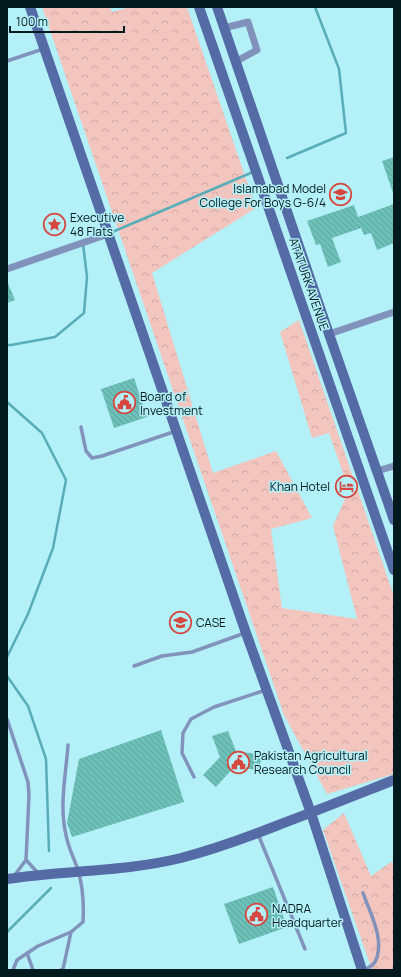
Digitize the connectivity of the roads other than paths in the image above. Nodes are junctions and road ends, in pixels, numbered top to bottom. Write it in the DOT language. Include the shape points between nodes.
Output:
graph roads {
  1 [pos="30,7"];
  2 [pos="199,7"];
  3 [pos="217,7"];
  4 [pos="224,28"];
  5 [pos="44,49"];
  6 [pos="7,61"];
  7 [pos="235,62"];
  8 [pos="108,234"];
  9 [pos="7,269"];
  10 [pos="317,302"];
  11 [pos="303,308"];
  12 [pos="394,312"];
  13 [pos="329,334"];
  14 [pos="81,428"];
  15 [pos="177,430"];
  16 [pos="394,466"];
  17 [pos="377,471"];
  18 [pos="394,520"];
  19 [pos="394,570"];
  20 [pos="246,633"];
  21 [pos="134,666"];
  22 [pos="267,690"];
  23 [pos="7,719"];
  24 [pos="68,745"];
  25 [pos="194,777"];
  26 [pos="394,780"];
  27 [pos="311,813"];
  28 [pos="258,833"];
  29 [pos="26,860"];
  30 [pos="78,872"];
  31 [pos="41,875"];
  32 [pos="10,879"];
  33 [pos="363,893"];
  34 [pos="71,932"];
  35 [pos="305,949"];
  36 [pos="27,953"];
  37 [pos="13,970"];
  38 [pos="33,970"];
  39 [pos="61,970"];
  40 [pos="364,970"];
  1 -- 5 [label="street"];
  2 -- 11 [label="street, ATATURK AVENUE"];
  3 -- 4 [label="street, ATATURK AVENUE"];
  4 -- 7 [label="street, ATATURK AVENUE"];
  4 -- 7 [label="street" via="248,22 257,50"];
  5 -- 6 [label="lane"];
  5 -- 8 [label="street"];
  7 -- 10 [label="street, ATATURK AVENUE"];
  8 -- 9 [label="street"];
  8 -- 15 [label="street"];
  10 -- 11 [label="street"];
  10 -- 13 [label="street, ATATURK AVENUE"];
  11 -- 19 [label="street, ATATURK AVENUE"];
  12 -- 13 [label="street"];
  13 -- 17 [label="street, ATATURK AVENUE"];
  14 -- 15 [label="lane" via="86,451 92,458"];
  15 -- 20 [label="street"];
  16 -- 17 [label="street"];
  17 -- 18 [label="street, ATATURK AVENUE"];
  20 -- 21 [label="lane" via="192,652 162,656"];
  20 -- 22 [label="street"];
  22 -- 25 [label="lane" via="214,707 191,719 183,733 182,753"];
  22 -- 27 [label="street"];
  23 -- 29 [label="lane" via="28,782"];
  24 -- 30 [label="lane" via="64,823"];
  26 -- 27 [label="street"];
  27 -- 28 [label="street"];
  27 -- 40 [label="street"];
  28 -- 30 [label="street" via="180,858"];
  28 -- 35 [label="lane"];
  29 -- 31 [label="lane"];
  29 -- 32 [label="lane"];
  30 -- 31 [label="street"];
  30 -- 34 [label="lane" via="84,906 83,922"];
  31 -- 32 [label="street"];
  33 -- 40 [label="lane" via="379,937 374,963"];
  34 -- 36 [label="lane"];
  34 -- 39 [label="lane"];
  36 -- 37 [label="lane" via="17,960"];
  36 -- 38 [label="lane"];
}
